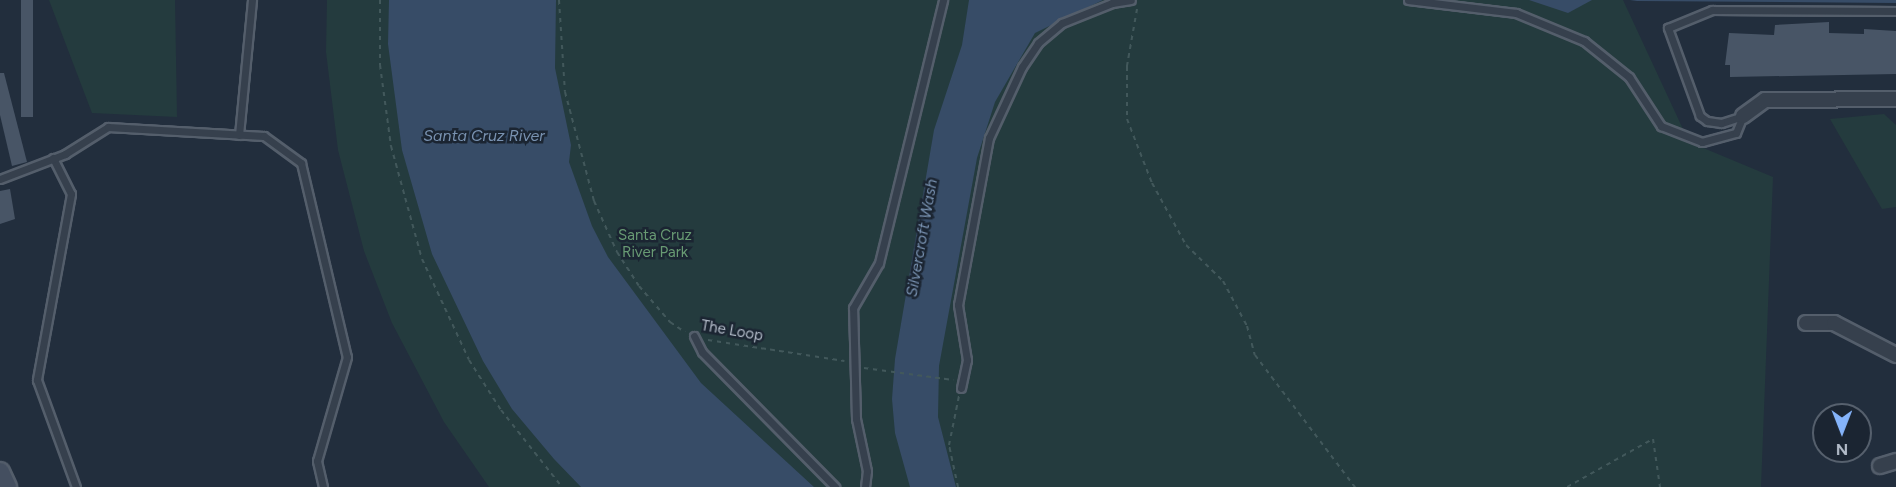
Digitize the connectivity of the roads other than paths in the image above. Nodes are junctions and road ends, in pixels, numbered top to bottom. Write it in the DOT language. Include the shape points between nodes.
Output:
graph roads {
  1 [pos="252,0"];
  2 [pos="943,0"];
  3 [pos="1131,0"];
  4 [pos="1408,0"];
  5 [pos="1896,11"];
  6 [pos="1896,99"];
  7 [pos="1743,116"];
  8 [pos="239,135"];
  9 [pos="53,159"];
  10 [pos="0,179"];
  11 [pos="1806,323"];
  12 [pos="694,336"];
  13 [pos="1896,355"];
  14 [pos="961,388"];
  15 [pos="1896,461"];
  16 [pos="1880,466"];
  17 [pos="0,472"];
  18 [pos="7,487"];
  19 [pos="76,487"];
  20 [pos="323,487"];
  21 [pos="835,487"];
  22 [pos="865,487"];
  1 -- 8 [label="lane"];
  2 -- 22 [label="lane" via="879,263 853,308 856,419 867,471"];
  3 -- 14 [label="lane" via="1112,3 1062,23 1038,43 1022,67 989,138 958,305 967,360"];
  4 -- 7 [label="lane" via="1516,13 1584,41 1629,77 1661,126 1702,142 1736,133"];
  5 -- 7 [label="lane" via="1712,10 1668,28 1700,116 1707,122 1721,123"];
  6 -- 7 [label="street" via="1765,100"];
  8 -- 9 [label="lane" via="108,127"];
  8 -- 20 [label="lane" via="264,136 302,163 347,357 317,461"];
  9 -- 10 [label="lane"];
  9 -- 19 [label="lane" via="71,194 37,380"];
  11 -- 13 [label="street" via="1834,323"];
  12 -- 21 [label="lane" via="702,352"];
  15 -- 16 [label="street"];
  17 -- 18 [label="main road"];
}
